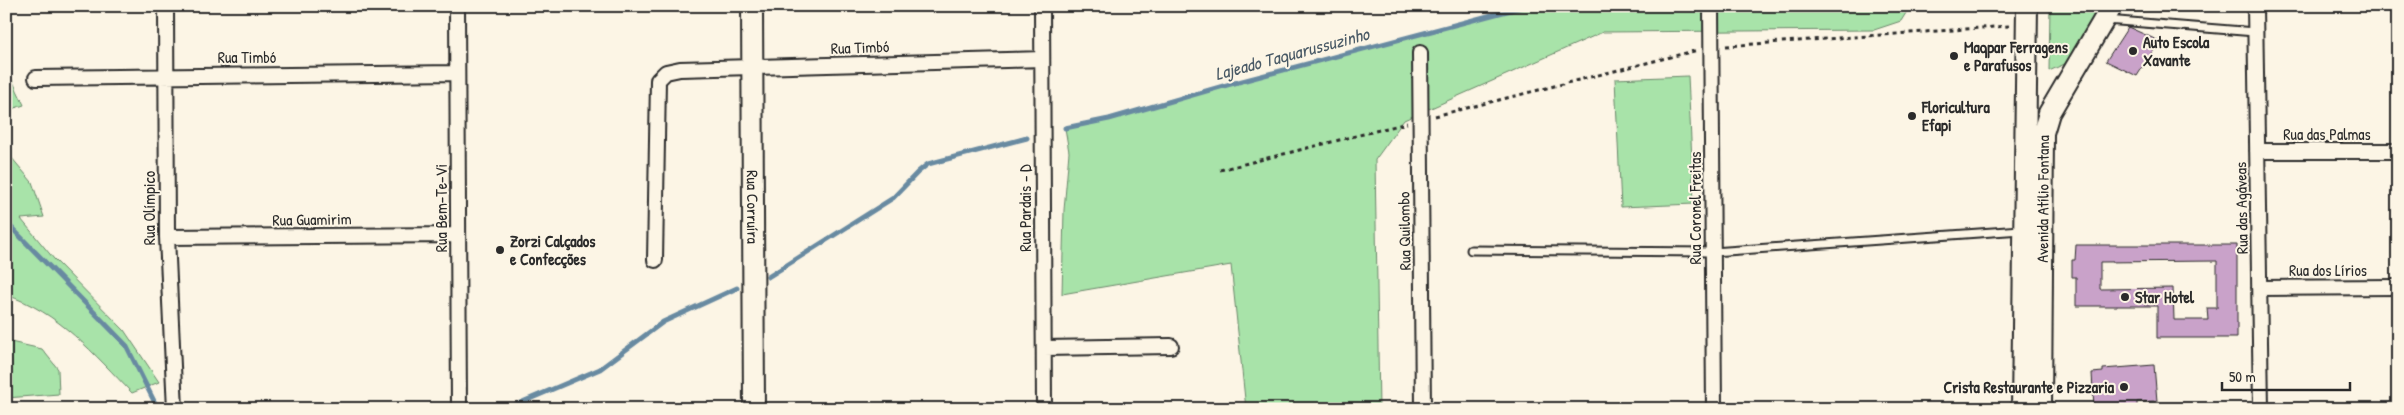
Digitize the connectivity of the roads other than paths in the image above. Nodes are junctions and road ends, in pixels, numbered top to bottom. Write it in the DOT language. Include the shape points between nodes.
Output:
graph roads {
  1 [pos="166,6"];
  2 [pos="457,6"];
  3 [pos="752,6"];
  4 [pos="1042,6"];
  5 [pos="1711,6"];
  6 [pos="2255,6"];
  7 [pos="2109,13"];
  8 [pos="2027,15"];
  9 [pos="2255,32"];
  10 [pos="1420,52"];
  11 [pos="1042,58"];
  12 [pos="752,68"];
  13 [pos="457,73"];
  14 [pos="167,75"];
  15 [pos="36,78"];
  16 [pos="2257,151"];
  17 [pos="2398,151"];
  18 [pos="2024,230"];
  19 [pos="458,235"];
  20 [pos="166,237"];
  21 [pos="1471,250"];
  22 [pos="1713,252"];
  23 [pos="655,260"];
  24 [pos="2398,287"];
  25 [pos="2260,288"];
  26 [pos="1171,346"];
  27 [pos="1044,348"];
  28 [pos="175,409"];
  29 [pos="459,409"];
  30 [pos="754,409"];
  31 [pos="1044,409"];
  32 [pos="1423,409"];
  33 [pos="1714,409"];
  34 [pos="2022,409"];
  35 [pos="2041,409"];
  36 [pos="2261,409"];
  1 -- 14 [label="street, Rua Olímpico"];
  2 -- 13 [label="street, Rua Bem-Te-Vi"];
  3 -- 12 [label="main road, Rua Corruíra"];
  4 -- 11 [label="street, Rua Pardais - D"];
  5 -- 22 [label="street, Rua Coronel Freitas"];
  6 -- 9 [label="street, Rua das Agáveas"];
  7 -- 9 [label="lane"];
  7 -- 35 [label="main road, Avenida Atílio Fontana" via="2049,113 2043,133"];
  8 -- 18 [label="main road, Avenida Atílio Fontana"];
  9 -- 16 [label="street, Rua das Agáveas"];
  10 -- 32 [label="street, Rua Quilombo"];
  11 -- 12 [label="street, Rua Timbó"];
  11 -- 27 [label="street, Rua Pardais - D"];
  12 -- 23 [label="street, Rua Timbó" via="680,69 666,72 658,80"];
  12 -- 30 [label="main road, Rua Corruíra"];
  13 -- 14 [label="street, Rua Timbó"];
  13 -- 19 [label="street, Rua Bem-Te-Vi"];
  14 -- 15 [label="street, Rua Timbó"];
  14 -- 20 [label="street, Rua Olímpico"];
  16 -- 17 [label="street, Rua das Palmas"];
  16 -- 25 [label="street, Rua das Agáveas"];
  18 -- 22 [label="lane"];
  18 -- 34 [label="main road, Avenida Atílio Fontana"];
  19 -- 20 [label="street, Rua Guamirim"];
  19 -- 29 [label="street, Rua Bem-Te-Vi"];
  20 -- 28 [label="street, Rua Olímpico"];
  21 -- 22 [label="lane"];
  22 -- 33 [label="street, Rua Coronel Freitas"];
  24 -- 25 [label="street, Rua dos Lírios"];
  25 -- 36 [label="street, Rua das Agáveas"];
  26 -- 27 [label="street"];
  27 -- 31 [label="street, Rua Pardais - D"];
}
